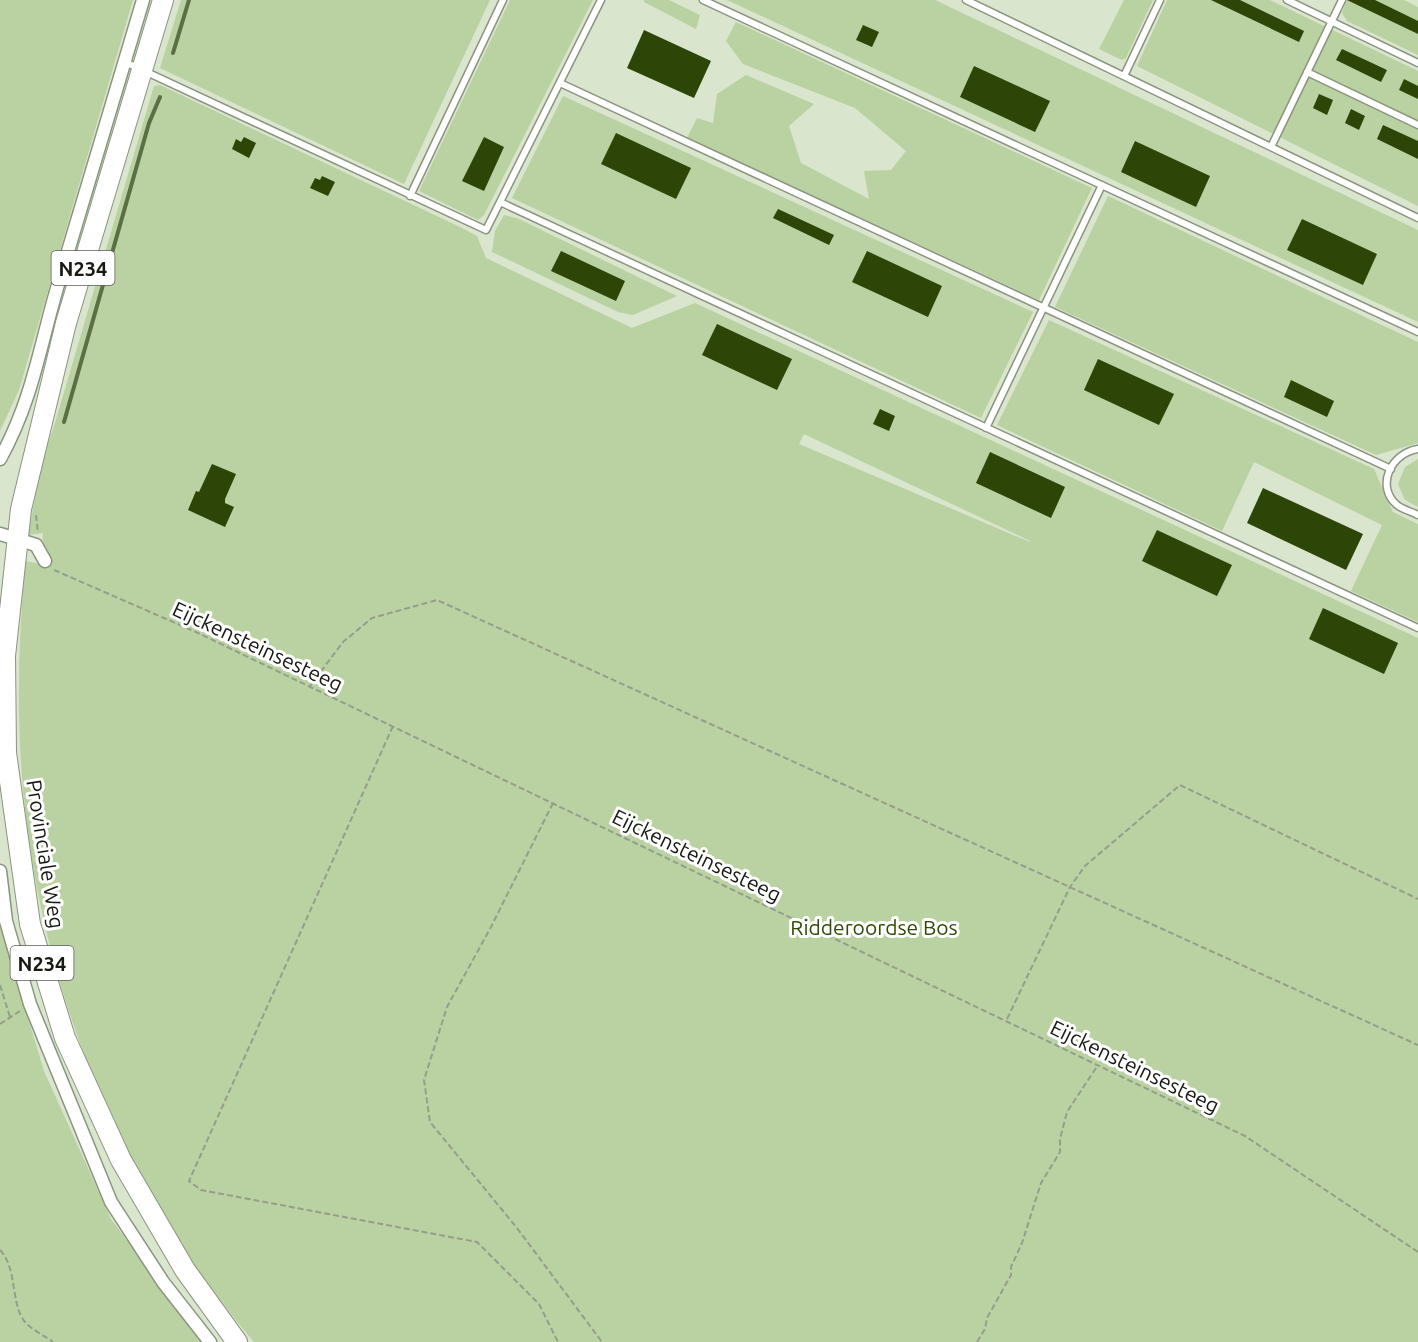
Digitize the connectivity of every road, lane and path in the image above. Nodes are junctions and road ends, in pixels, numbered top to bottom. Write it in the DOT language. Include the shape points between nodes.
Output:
graph roads {
  1 [pos="143,0"];
  2 [pos="163,0"];
  3 [pos="503,0"];
  4 [pos="601,0"];
  5 [pos="703,0"];
  6 [pos="966,0"];
  7 [pos="1160,0"];
  8 [pos="1287,0"];
  9 [pos="1342,0"];
  10 [pos="1332,22"];
  11 [pos="1418,63"];
  12 [pos="133,66"];
  13 [pos="1307,72"];
  14 [pos="1124,76"];
  15 [pos="560,82"];
  16 [pos="1418,125"];
  17 [pos="1271,147"];
  18 [pos="1102,185"];
  19 [pos="410,196"];
  20 [pos="500,202"];
  21 [pos="1418,218"];
  22 [pos="1044,308"];
  23 [pos="1418,332"];
  24 [pos="986,428"];
  25 [pos="1418,449"];
  26 [pos="0,459"];
  27 [pos="1391,469"];
  28 [pos="1418,515"];
  29 [pos="8,536"];
  30 [pos="45,561"];
  31 [pos="1418,628"];
  32 [pos="310,686"];
  33 [pos="393,726"];
  34 [pos="553,803"];
  35 [pos="0,871"];
  36 [pos="1070,887"];
  37 [pos="1418,899"];
  38 [pos="0,985"];
  39 [pos="30,1004"];
  40 [pos="10,1017"];
  41 [pos="1007,1020"];
  42 [pos="0,1024"];
  43 [pos="1418,1045"];
  44 [pos="1098,1065"];
  45 [pos="0,1250"];
  46 [pos="1418,1252"];
  47 [pos="53,1342"];
  48 [pos="210,1342"];
  49 [pos="237,1342"];
  50 [pos="558,1342"];
  51 [pos="602,1342"];
  52 [pos="977,1342"];
  1 -- 12 [label="street"];
  2 -- 12 [label="main road, N234"];
  3 -- 19 [label="lane"];
  4 -- 15 [label="lane"];
  5 -- 18 [label="lane"];
  6 -- 14 [label="lane"];
  7 -- 14 [label="lane"];
  8 -- 10 [label="lane"];
  9 -- 10 [label="lane"];
  10 -- 11 [label="lane"];
  10 -- 13 [label="lane"];
  12 -- 19 [label="lane"];
  12 -- 26 [label="street" via="52,306 28,399"];
  12 -- 29 [label="main road, N234" via="21,509"];
  13 -- 16 [label="lane"];
  13 -- 17 [label="lane"];
  14 -- 17 [label="lane"];
  15 -- 20 [label="lane"];
  15 -- 22 [label="lane"];
  17 -- 21 [label="lane"];
  18 -- 22 [label="lane"];
  18 -- 23 [label="lane"];
  19 -- 20 [label="lane" via="486,230"];
  20 -- 24 [label="lane"];
  22 -- 24 [label="lane"];
  22 -- 27 [label="lane"];
  24 -- 31 [label="lane"];
  25 -- 27 [label="lane" via="1405,451"];
  27 -- 28 [label="lane" via="1388,485 1396,504"];
  29 -- 30 [label="street" via="36,545"];
  29 -- 49 [label="main road, Provinciale Weg / N234" via="6,753 30,924 66,1038 121,1160 185,1270"];
  30 -- 32 [label="path, Eijckensteinsesteeg" via="53,570"];
  32 -- 33 [label="path, Eijckensteinsesteeg"];
  32 -- 36 [label="path" via="343,642 372,618 436,600"];
  33 -- 34 [label="path, Eijckensteinsesteeg"];
  33 -- 50 [label="path" via="189,1181 201,1190 477,1242 539,1305"];
  34 -- 41 [label="path, Eijckensteinsesteeg"];
  34 -- 51 [label="path" via="447,1007 424,1080 430,1122 517,1228"];
  35 -- 39 [label="street" via="6,921"];
  36 -- 37 [label="path" via="1085,866 1180,785"];
  36 -- 41 [label="path"];
  36 -- 43 [label="path"];
  38 -- 40 [label="path"];
  39 -- 40 [label="path"];
  39 -- 48 [label="street" via="111,1202 163,1282"];
  40 -- 42 [label="path"];
  41 -- 44 [label="path, Eijckensteinsesteeg"];
  44 -- 46 [label="path, Eijckensteinsesteeg" via="1245,1136"];
  44 -- 52 [label="path" via="1067,1112 1060,1152 1041,1183 1011,1275"];
  45 -- 47 [label="path" via="12,1268 13,1287 25,1322"];
}
